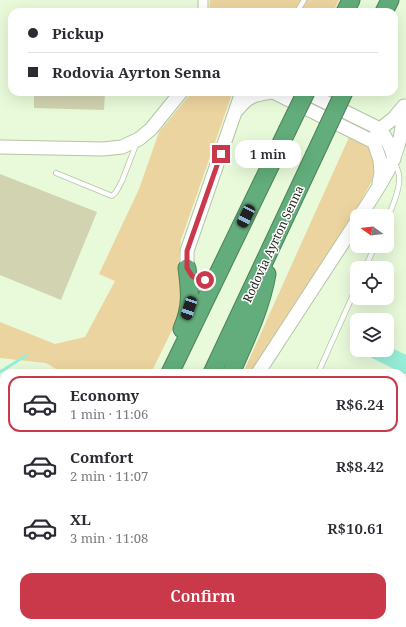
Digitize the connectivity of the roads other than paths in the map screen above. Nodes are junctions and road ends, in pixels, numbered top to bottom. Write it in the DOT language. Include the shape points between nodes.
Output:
graph roads {
  1 [pos="178,96"];
  2 [pos="241,96"];
  3 [pos="253,96"];
  4 [pos="280,96"];
  5 [pos="303,96"];
  6 [pos="313,96"];
  7 [pos="342,96"];
  8 [pos="404,105"];
  9 [pos="235,112"];
  10 [pos="380,129"];
  11 [pos="139,139"];
  12 [pos="374,142"];
  13 [pos="0,147"];
  14 [pos="394,159"];
  15 [pos="56,173"];
  16 [pos="377,190"];
  17 [pos="365,209"];
  18 [pos="391,209"];
  19 [pos="350,232"];
  20 [pos="270,251"];
  21 [pos="187,268"];
  22 [pos="219,272"];
  23 [pos="350,302"];
  24 [pos="163,369"];
  25 [pos="172,369"];
  26 [pos="214,369"];
  27 [pos="233,369"];
  28 [pos="261,369"];
  29 [pos="320,369"];
  1 -- 11 [label="street" via="151,129"];
  2 -- 9 [label="street"];
  3 -- 9 [label="street" via="244,101"];
  4 -- 12 [label="street"];
  5 -- 22 [label="highway, bridge"];
  6 -- 10 [label="street"];
  7 -- 20 [label="highway, Rodovia Ayrton Senna, bridge"];
  8 -- 10 [label="street" via="389,123"];
  8 -- 14 [label="street" via="402,128"];
  9 -- 21 [label="street" via="187,251"];
  10 -- 12 [label="street"];
  10 -- 14 [label="street" via="388,140"];
  11 -- 13 [label="street" via="122,147 103,149"];
  11 -- 15 [label="lane" via="119,186 112,196"];
  12 -- 16 [label="street" via="381,173"];
  14 -- 16 [label="street"];
  14 -- 18 [label="lane" via="399,176"];
  16 -- 17 [label="street"];
  19 -- 28 [label="street"];
  20 -- 26 [label="highway, Rodovia Ayrton Senna"];
  20 -- 27 [label="highway" via="265,287"];
  21 -- 22 [label="highway" via="192,276 205,280"];
  21 -- 24 [label="highway" via="189,308"];
  22 -- 25 [label="highway"];
  23 -- 29 [label="lane"];
}
